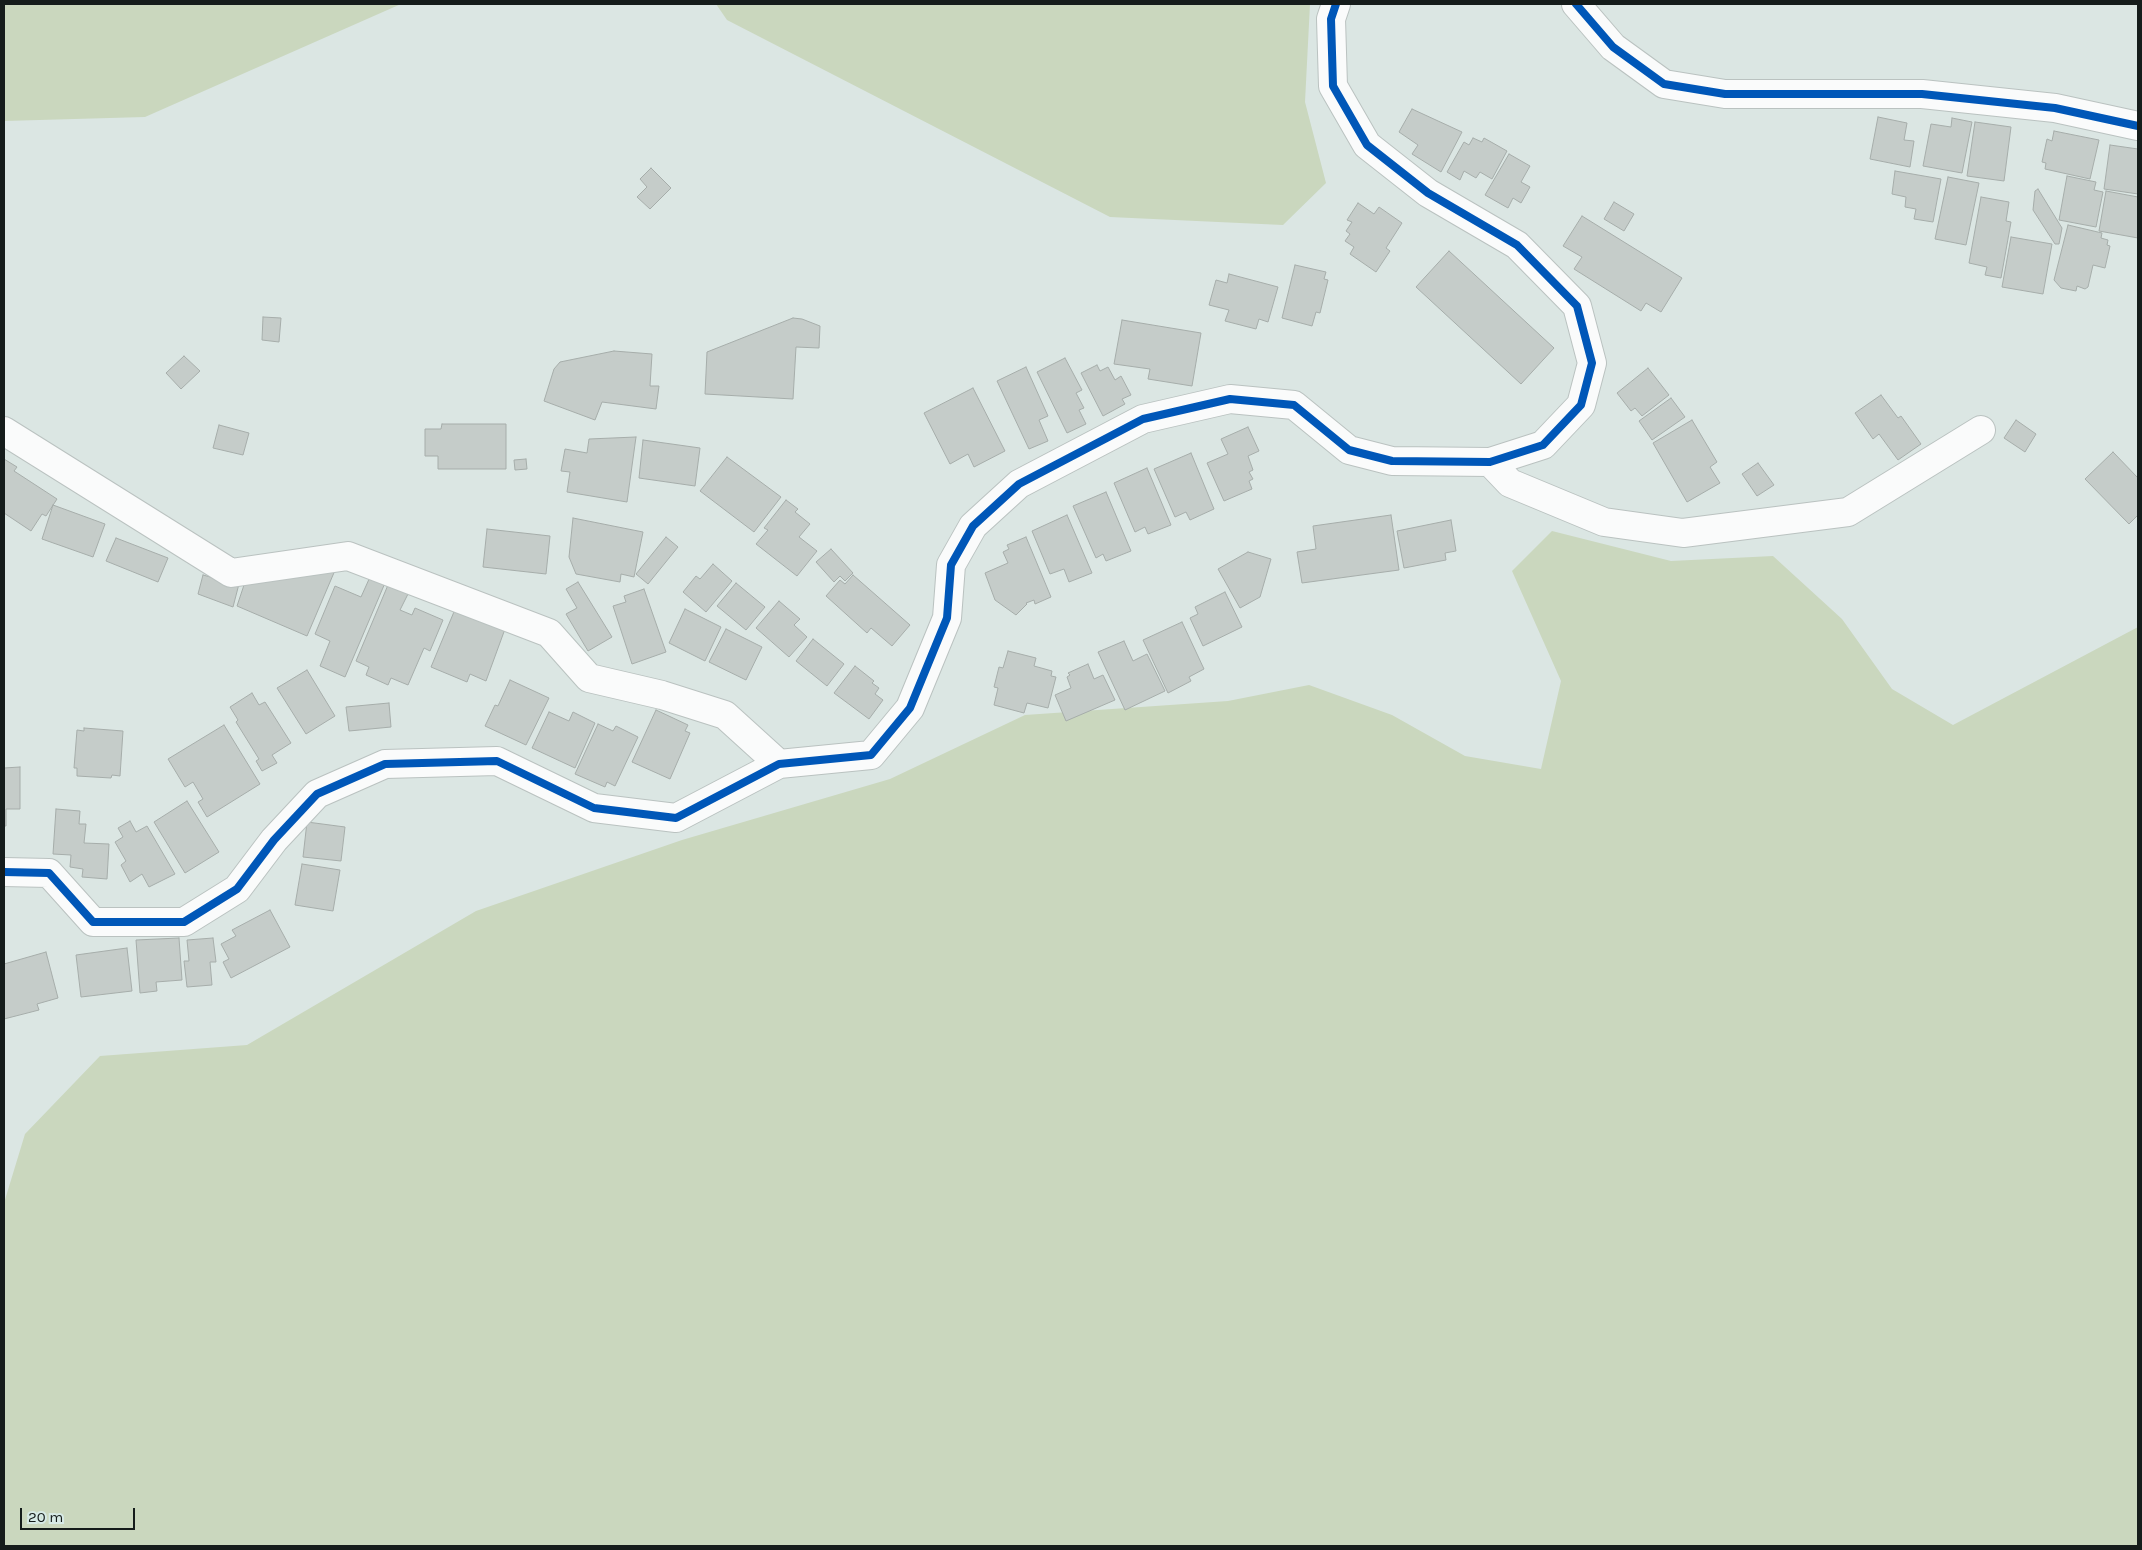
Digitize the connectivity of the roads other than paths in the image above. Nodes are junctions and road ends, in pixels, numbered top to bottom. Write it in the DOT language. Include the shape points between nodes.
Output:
graph roads {
  1 [pos="1336,4"];
  2 [pos="1576,4"];
  3 [pos="2138,126"];
  4 [pos="1981,430"];
  5 [pos="4,432"];
  6 [pos="1490,462"];
  7 [pos="779,764"];
  8 [pos="4,872"];
  1 -- 6 [label="street" via="1331,19 1333,86 1367,145 1428,194 1517,245 1577,306 1592,363 1581,405 1543,445"];
  2 -- 3 [label="street" via="1613,47 1664,84 1724,94 1922,94 2055,108"];
  4 -- 6 [label="street" via="1848,512 1683,533 1604,522 1510,483"];
  5 -- 7 [label="street" via="231,573 348,556 549,633 589,678 662,695 725,715"];
  6 -- 7 [label="street" via="1392,461 1348,450 1294,404 1230,399 1143,419 1019,484 973,526 951,565 947,618 910,708 871,755"];
  7 -- 8 [label="street" via="676,818 594,808 497,761 385,764 317,794 274,840 237,889 184,922 93,922 49,873"];
}
